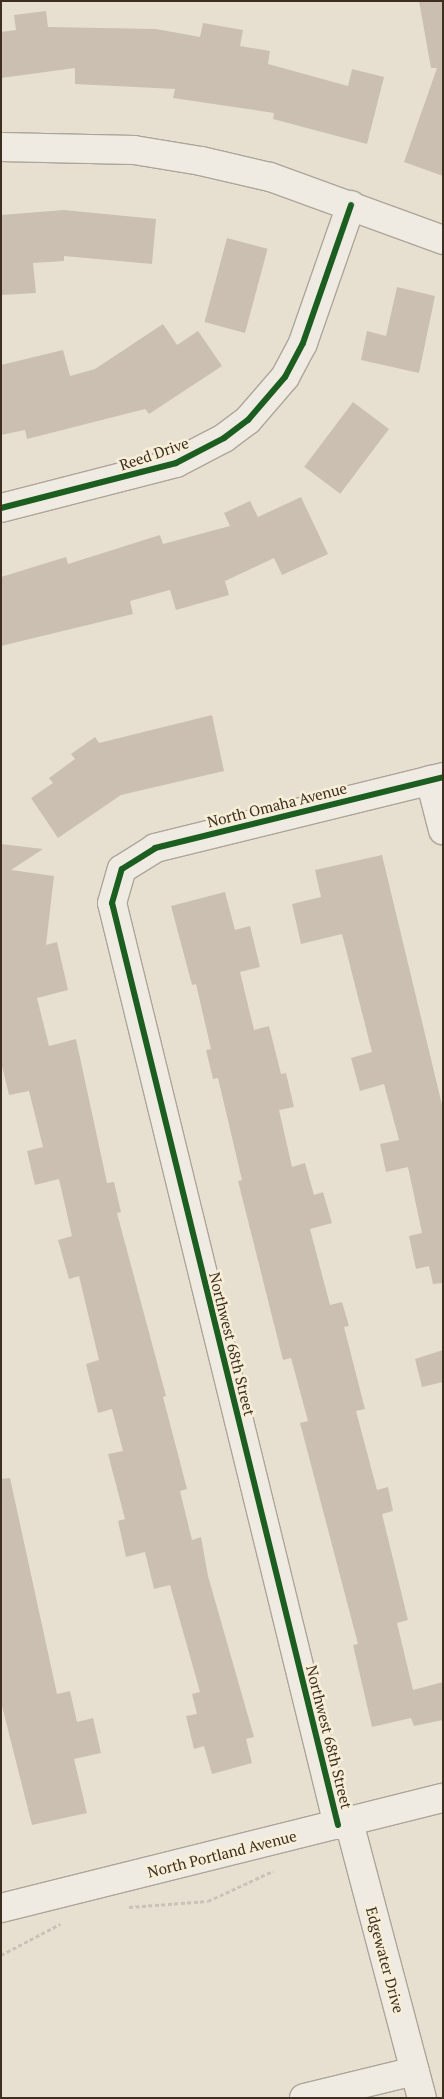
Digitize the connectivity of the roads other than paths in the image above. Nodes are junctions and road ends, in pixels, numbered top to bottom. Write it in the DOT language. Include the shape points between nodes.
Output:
graph roads {
  1 [pos="1,147"];
  2 [pos="351,205"];
  3 [pos="443,240"];
  4 [pos="1,508"];
  5 [pos="437,778"];
  6 [pos="443,830"];
  7 [pos="122,869"];
  8 [pos="443,1798"];
  9 [pos="343,1824"];
  10 [pos="1,1908"];
  11 [pos="415,2071"];
  12 [pos="304,2098"];
  13 [pos="422,2098"];
  1 -- 2 [label="street" via="134,150 201,161 270,177"];
  2 -- 3 [label="street"];
  2 -- 4 [label="street, Reed Drive" via="303,343 285,377 248,420 176,463"];
  5 -- 6 [label="street"];
  5 -- 7 [label="street, North Omaha Avenue" via="155,848"];
  7 -- 9 [label="street, Northwest 68th Street" via="112,903 114,919"];
  8 -- 9 [label="street, North Portland Avenue"];
  9 -- 10 [label="street, North Portland Avenue"];
  9 -- 11 [label="street, Edgewater Drive"];
  11 -- 12 [label="street"];
  11 -- 13 [label="street, Edgewater Drive"];
}
